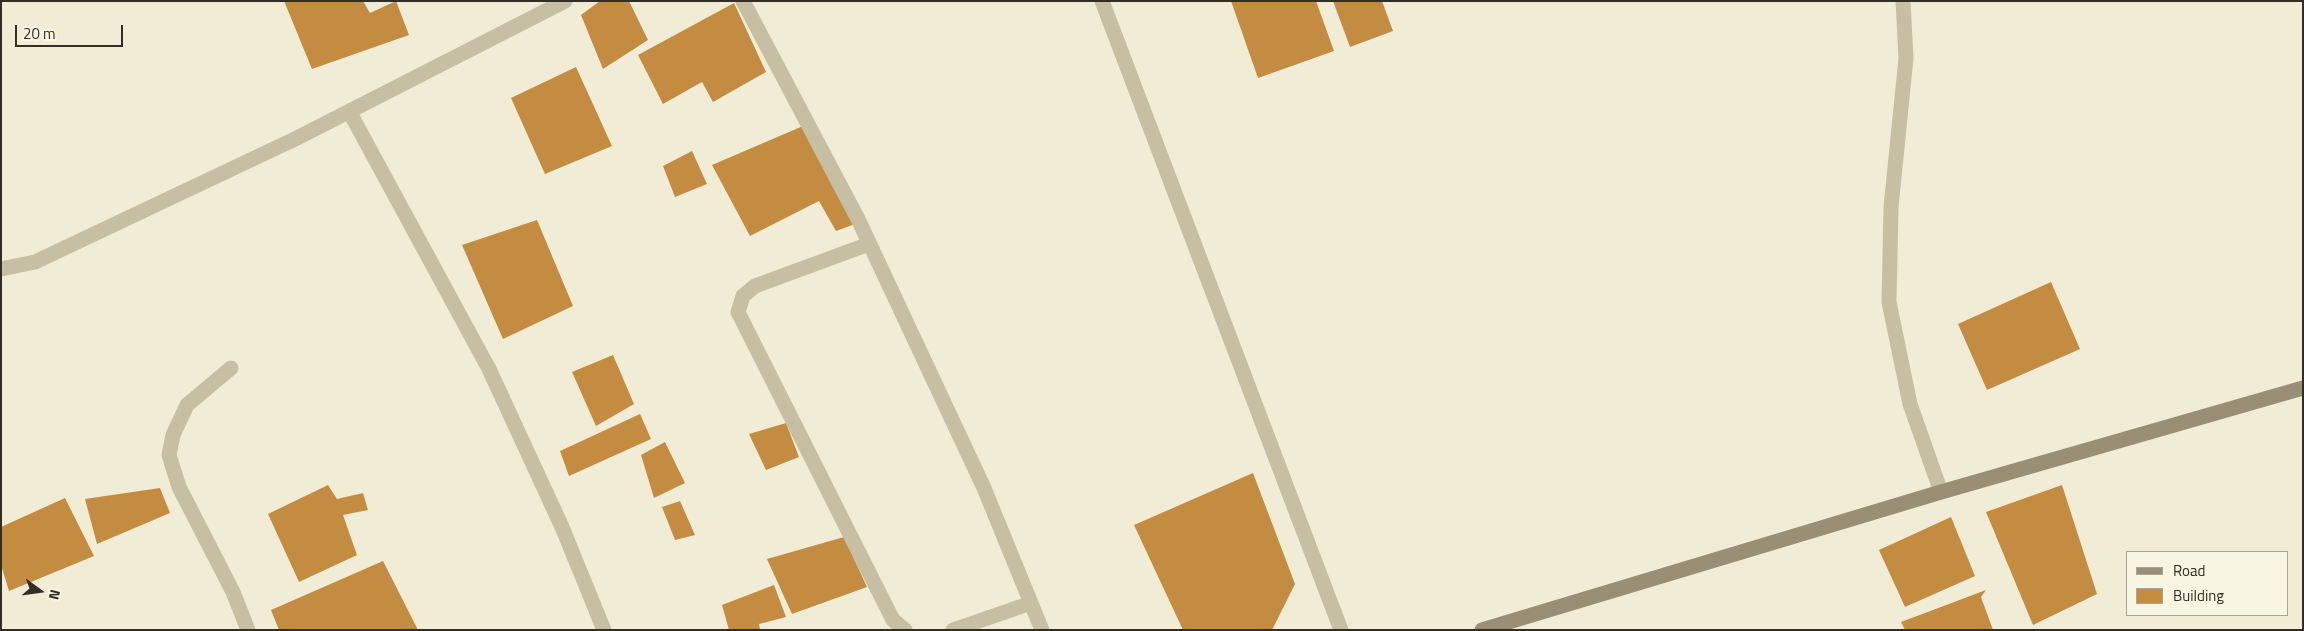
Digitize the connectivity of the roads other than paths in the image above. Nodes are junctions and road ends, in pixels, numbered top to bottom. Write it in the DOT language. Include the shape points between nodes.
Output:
graph roads {
  1 [pos="565,1"];
  2 [pos="743,1"];
  3 [pos="1102,1"];
  4 [pos="1903,1"];
  5 [pos="349,111"];
  6 [pos="870,244"];
  7 [pos="1,269"];
  8 [pos="231,368"];
  9 [pos="2303,388"];
  10 [pos="1941,492"];
  11 [pos="1031,603"];
  12 [pos="248,630"];
  13 [pos="604,630"];
  14 [pos="905,630"];
  15 [pos="953,630"];
  16 [pos="1042,630"];
  17 [pos="1341,630"];
  18 [pos="1482,630"];
  1 -- 5 [label="street"];
  2 -- 6 [label="street"];
  3 -- 17 [label="street"];
  4 -- 10 [label="street" via="1906,58 1891,206 1889,302 1910,404"];
  5 -- 7 [label="street" via="34,262"];
  5 -- 13 [label="street" via="489,369 562,527"];
  6 -- 11 [label="street" via="984,488"];
  6 -- 14 [label="street" via="756,286 743,296 738,312 893,620"];
  8 -- 12 [label="street" via="188,405 173,435 169,455 179,487 233,592"];
  9 -- 10 [label="street"];
  10 -- 18 [label="street"];
  11 -- 15 [label="street"];
  11 -- 16 [label="street"];
}
